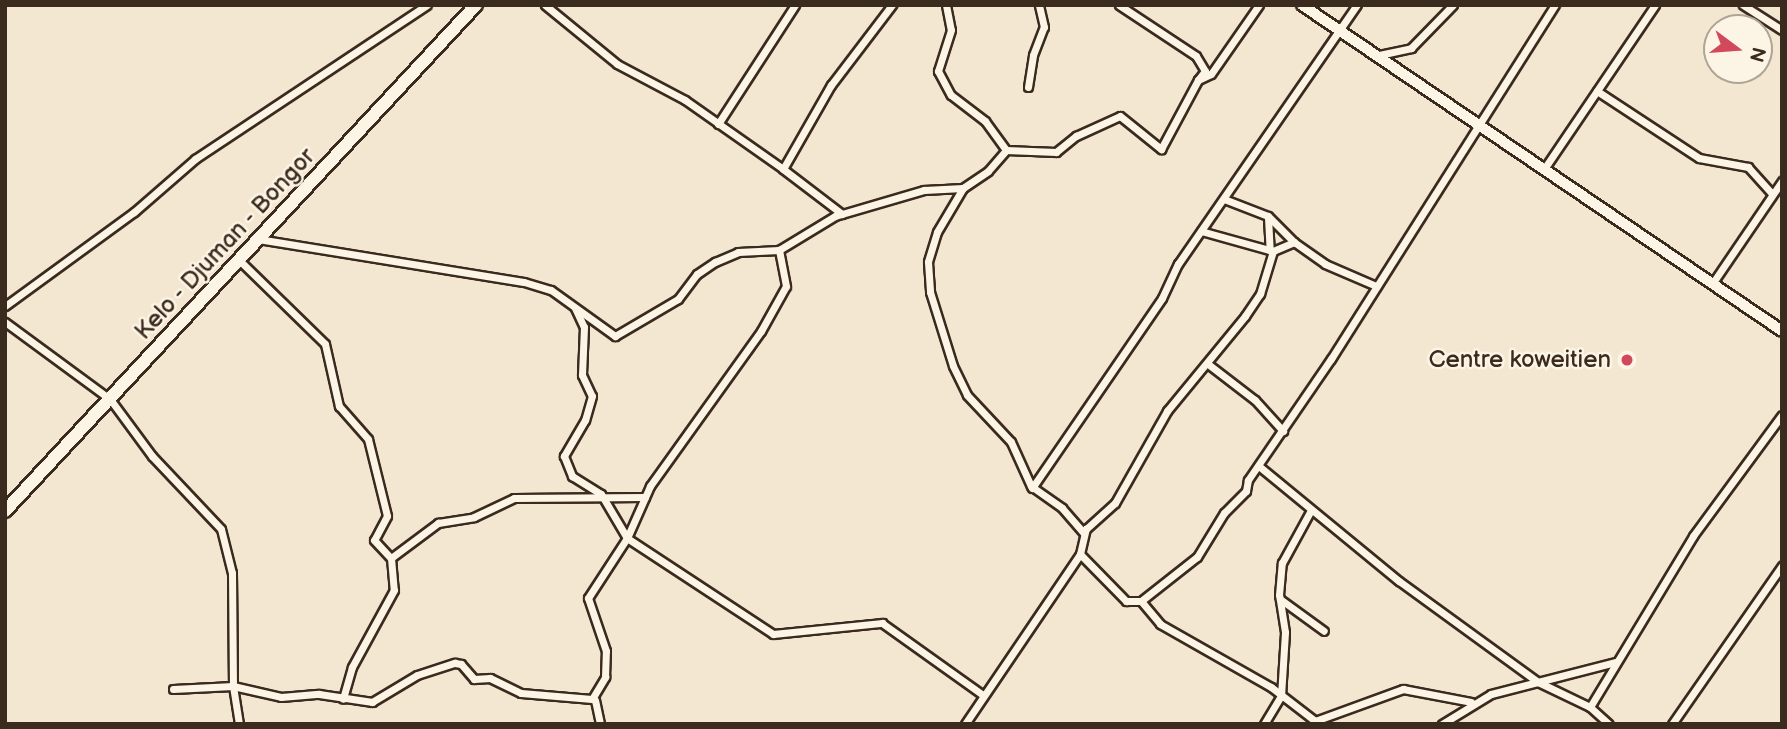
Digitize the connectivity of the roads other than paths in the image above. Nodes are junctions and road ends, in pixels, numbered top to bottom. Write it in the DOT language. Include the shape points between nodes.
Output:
graph roads {
  1 [pos="427,5"];
  2 [pos="476,5"];
  3 [pos="545,5"];
  4 [pos="795,5"];
  5 [pos="892,5"];
  6 [pos="946,5"];
  7 [pos="1119,5"];
  8 [pos="1259,5"];
  9 [pos="1302,5"];
  10 [pos="1357,5"];
  11 [pos="1452,5"];
  12 [pos="1555,5"];
  13 [pos="1655,5"];
  14 [pos="1743,5"];
  15 [pos="1041,7"];
  16 [pos="1782,30"];
  17 [pos="1341,32"];
  18 [pos="1373,53"];
  19 [pos="1198,80"];
  20 [pos="1028,87"];
  21 [pos="1597,91"];
  22 [pos="1477,123"];
  23 [pos="718,124"];
  24 [pos="1006,150"];
  25 [pos="782,169"];
  26 [pos="1545,169"];
  27 [pos="1782,181"];
  28 [pos="963,188"];
  29 [pos="1772,194"];
  30 [pos="1224,199"];
  31 [pos="842,214"];
  32 [pos="1268,216"];
  33 [pos="1201,231"];
  34 [pos="258,239"];
  35 [pos="1294,242"];
  36 [pos="779,250"];
  37 [pos="1271,251"];
  38 [pos="239,259"];
  39 [pos="1712,284"];
  40 [pos="1377,286"];
  41 [pos="5,306"];
  42 [pos="575,307"];
  43 [pos="5,322"];
  44 [pos="1782,331"];
  45 [pos="1208,364"];
  46 [pos="110,399"];
  47 [pos="1782,415"];
  48 [pos="1283,431"];
  49 [pos="1259,467"];
  50 [pos="1032,488"];
  51 [pos="645,497"];
  52 [pos="604,499"];
  53 [pos="1311,510"];
  54 [pos="5,511"];
  55 [pos="1084,533"];
  56 [pos="627,538"];
  57 [pos="1080,554"];
  58 [pos="391,558"];
  59 [pos="1782,566"];
  60 [pos="1280,599"];
  61 [pos="1141,601"];
  62 [pos="1324,631"];
  63 [pos="1616,662"];
  64 [pos="1538,682"];
  65 [pos="233,686"];
  66 [pos="173,689"];
  67 [pos="983,695"];
  68 [pos="1281,696"];
  69 [pos="343,699"];
  70 [pos="595,700"];
  71 [pos="1472,702"];
  72 [pos="1590,707"];
  73 [pos="1317,722"];
  74 [pos="239,724"];
  75 [pos="600,724"];
  76 [pos="965,724"];
  77 [pos="1264,724"];
  78 [pos="1442,724"];
  79 [pos="1609,724"];
  80 [pos="1672,724"];
  1 -- 41 [label="street" via="195,159 134,212"];
  2 -- 34 [label="highway, Kelo - Djuman - Bongor"];
  3 -- 23 [label="street" via="617,64"];
  4 -- 23 [label="street"];
  5 -- 25 [label="street" via="824,96"];
  6 -- 24 [label="street" via="951,30 938,71 951,95 985,121"];
  7 -- 19 [label="street" via="1203,62 1205,71"];
  8 -- 19 [label="street" via="1211,74"];
  9 -- 17 [label="street"];
  10 -- 17 [label="street"];
  11 -- 18 [label="street" via="1411,48 1386,57"];
  12 -- 22 [label="street"];
  13 -- 21 [label="street"];
  14 -- 16 [label="street"];
  15 -- 20 [label="street" via="1044,27"];
  17 -- 18 [label="street"];
  17 -- 30 [label="street"];
  18 -- 22 [label="street"];
  19 -- 24 [label="street" via="1161,149 1120,116 1076,136 1056,152"];
  21 -- 26 [label="street"];
  21 -- 29 [label="street" via="1699,158 1748,167"];
  22 -- 26 [label="street"];
  22 -- 40 [label="street"];
  23 -- 25 [label="street"];
  24 -- 28 [label="street" via="988,171"];
  25 -- 31 [label="street"];
  26 -- 39 [label="street"];
  27 -- 29 [label="street"];
  28 -- 31 [label="street" via="924,190"];
  28 -- 50 [label="street" via="937,232 928,262 930,292 967,395 1011,442"];
  29 -- 39 [label="street"];
  30 -- 32 [label="street"];
  30 -- 33 [label="street"];
  31 -- 36 [label="street" via="823,220 812,233"];
  32 -- 35 [label="street"];
  32 -- 37 [label="street"];
  33 -- 37 [label="street"];
  33 -- 50 [label="street" via="1162,298"];
  34 -- 38 [label="highway, Kelo - Djuman - Bongor"];
  34 -- 42 [label="street" via="399,264 480,271 551,290"];
  35 -- 37 [label="street"];
  35 -- 40 [label="street" via="1325,264"];
  36 -- 42 [label="street" via="738,252 715,262 697,274 678,299 615,336"];
  36 -- 51 [label="street" via="786,286 761,331"];
  37 -- 45 [label="street" via="1260,293"];
  38 -- 46 [label="highway, Kelo - Djuman - Bongor"];
  38 -- 58 [label="street" via="326,344 339,406 368,439 387,516 374,541"];
  39 -- 44 [label="street"];
  40 -- 48 [label="street"];
  42 -- 52 [label="street" via="584,327 580,354 592,396 585,420 564,456 572,476"];
  43 -- 46 [label="street"];
  45 -- 48 [label="street" via="1255,400"];
  45 -- 55 [label="street" via="1167,411 1115,503"];
  46 -- 54 [label="highway, Kelo - Djuman - Bongor"];
  46 -- 65 [label="street" via="152,456 221,529 232,573"];
  47 -- 63 [label="street" via="1693,536"];
  48 -- 49 [label="street"];
  49 -- 53 [label="street"];
  49 -- 61 [label="street" via="1197,557"];
  50 -- 55 [label="street" via="1062,508"];
  51 -- 52 [label="street"];
  51 -- 56 [label="street"];
  52 -- 56 [label="street"];
  52 -- 58 [label="street" via="514,498 474,517 438,523"];
  53 -- 60 [label="street" via="1282,563"];
  53 -- 64 [label="street"];
  55 -- 57 [label="street"];
  56 -- 67 [label="street" via="774,634 882,623"];
  56 -- 69 [label="street" via="588,598 606,651 605,677 592,699 521,694 490,678 474,679 455,663 417,675 372,702"];
  57 -- 61 [label="street" via="1126,601"];
  57 -- 67 [label="street"];
  58 -- 69 [label="street" via="394,590 352,667"];
  59 -- 80 [label="street"];
  60 -- 62 [label="street"];
  60 -- 68 [label="street" via="1285,632"];
  61 -- 68 [label="street" via="1160,624"];
  63 -- 64 [label="street"];
  63 -- 72 [label="street"];
  64 -- 71 [label="street"];
  64 -- 72 [label="street"];
  65 -- 66 [label="street"];
  65 -- 69 [label="street" via="281,697 319,694"];
  65 -- 74 [label="street"];
  67 -- 76 [label="street"];
  68 -- 73 [label="street"];
  68 -- 77 [label="street"];
  70 -- 75 [label="street"];
  71 -- 73 [label="street" via="1403,689"];
  71 -- 78 [label="street"];
  72 -- 79 [label="street"];
}
